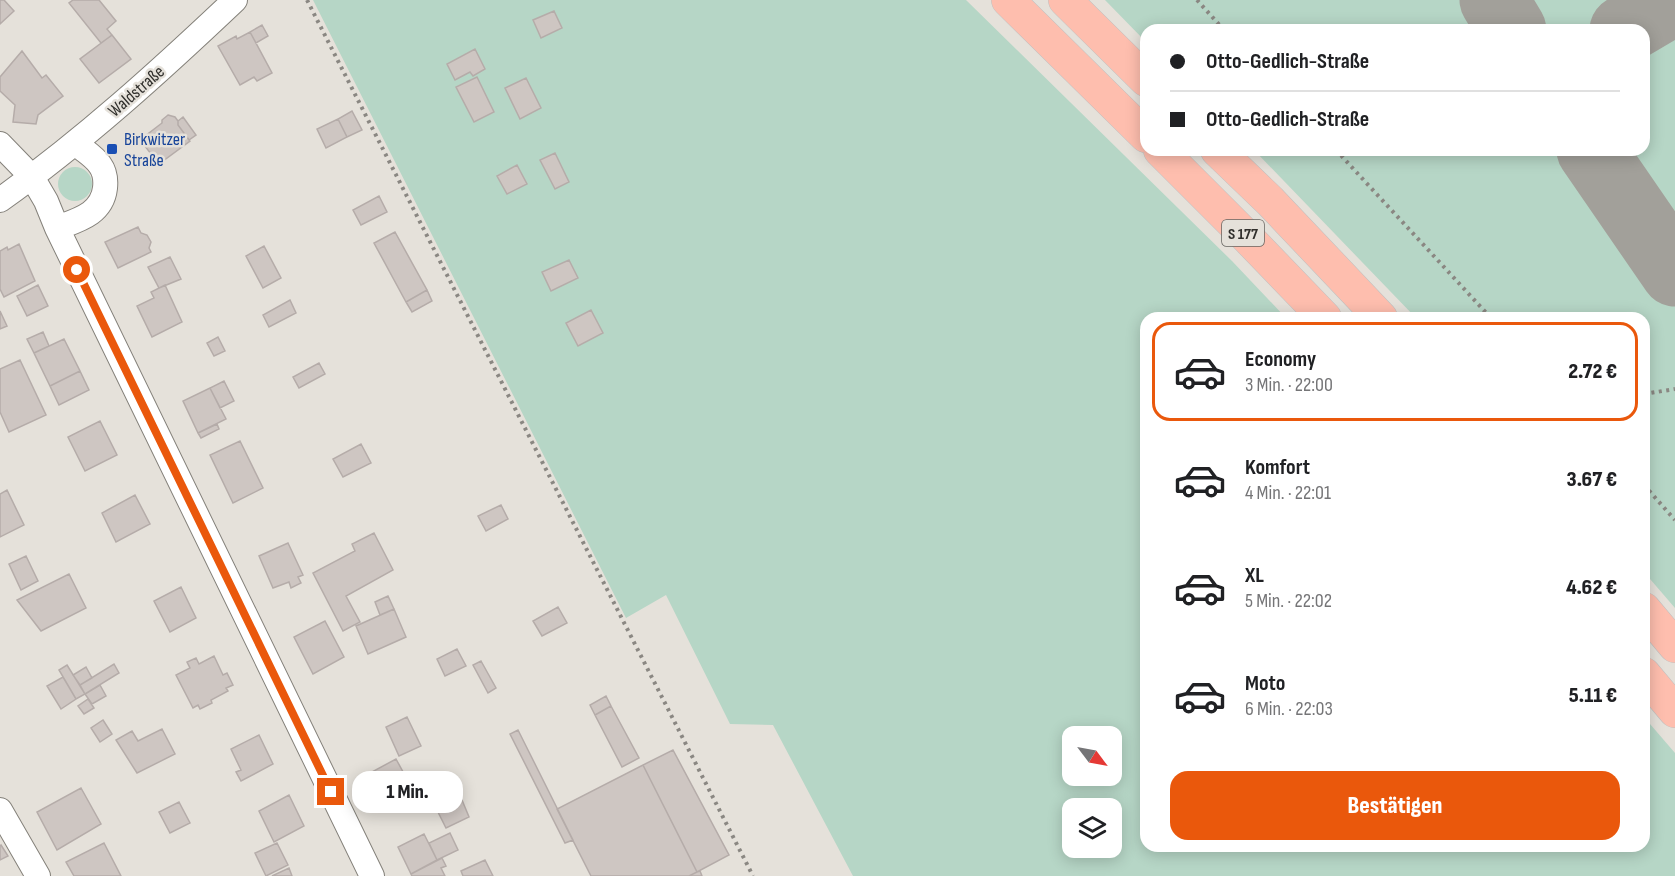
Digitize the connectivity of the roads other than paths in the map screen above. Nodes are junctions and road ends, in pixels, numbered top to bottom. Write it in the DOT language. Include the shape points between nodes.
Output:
graph roads {
  1 [pos="235,0"];
  2 [pos="1008,0"];
  3 [pos="1065,0"];
  4 [pos="1140,74"];
  5 [pos="1140,130"];
  6 [pos="75,143"];
  7 [pos="0,144"];
  8 [pos="1166,156"];
  9 [pos="1223,156"];
  10 [pos="32,177"];
  11 [pos="0,200"];
  12 [pos="57,228"];
  13 [pos="1319,312"];
  14 [pos="1374,312"];
  15 [pos="1650,616"];
  16 [pos="1675,646"];
  17 [pos="1650,681"];
  18 [pos="1675,711"];
  19 [pos="0,810"];
  20 [pos="38,876"];
  21 [pos="372,876"];
  1 -- 6 [label="street, Waldstraße"];
  2 -- 5 [label="highway"];
  3 -- 4 [label="highway"];
  6 -- 10 [label="street, Waldstraße"];
  6 -- 12 [label="street" via="103,170 104,193 87,217"];
  7 -- 10 [label="street"];
  8 -- 13 [label="highway, S 177"];
  9 -- 14 [label="highway, S 177"];
  10 -- 11 [label="street"];
  10 -- 12 [label="street"];
  12 -- 21 [label="street"];
  15 -- 16 [label="highway"];
  17 -- 18 [label="highway"];
  19 -- 20 [label="street"];
}
